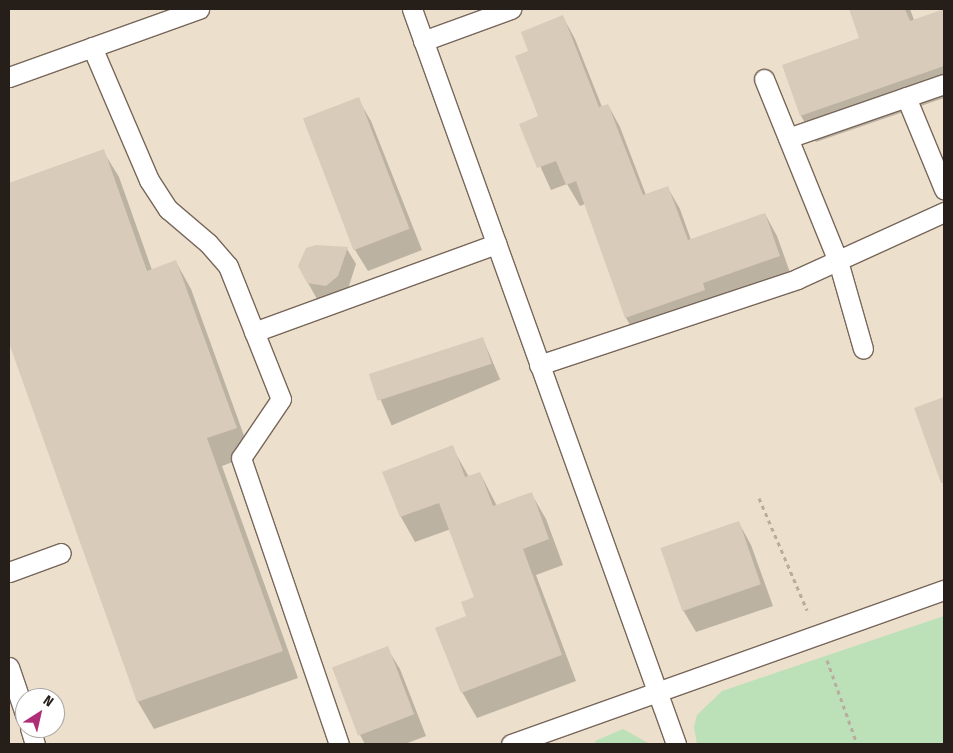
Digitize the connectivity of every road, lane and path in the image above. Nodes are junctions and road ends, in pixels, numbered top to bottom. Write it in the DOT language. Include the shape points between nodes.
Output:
graph roads {
  1 [pos="199,9"];
  2 [pos="412,9"];
  3 [pos="511,9"];
  4 [pos="423,41"];
  5 [pos="92,47"];
  6 [pos="9,77"];
  7 [pos="764,79"];
  8 [pos="944,84"];
  9 [pos="906,97"];
  10 [pos="788,138"];
  11 [pos="944,189"];
  12 [pos="944,212"];
  13 [pos="496,244"];
  14 [pos="838,261"];
  15 [pos="254,332"];
  16 [pos="863,349"];
  17 [pos="539,365"];
  18 [pos="61,553"];
  19 [pos="9,572"];
  20 [pos="944,590"];
  21 [pos="9,667"];
  22 [pos="16,688"];
  23 [pos="656,692"];
  24 [pos="339,744"];
  25 [pos="511,744"];
  26 [pos="676,744"];
  1 -- 5 [label="lane"];
  2 -- 4 [label="lane"];
  3 -- 4 [label="lane"];
  4 -- 13 [label="lane"];
  5 -- 6 [label="lane"];
  5 -- 15 [label="lane" via="149,180 168,209 208,243 228,266"];
  7 -- 10 [label="lane"];
  8 -- 9 [label="lane"];
  9 -- 10 [label="lane"];
  9 -- 11 [label="lane"];
  10 -- 14 [label="lane"];
  12 -- 14 [label="lane"];
  13 -- 15 [label="lane"];
  13 -- 17 [label="lane"];
  14 -- 16 [label="lane"];
  14 -- 17 [label="lane" via="797,279"];
  15 -- 24 [label="lane" via="281,399 241,458"];
  17 -- 23 [label="lane"];
  18 -- 19 [label="lane"];
  20 -- 23 [label="lane"];
  21 -- 22 [label="lane"];
  23 -- 25 [label="lane"];
  23 -- 26 [label="lane"];
}
